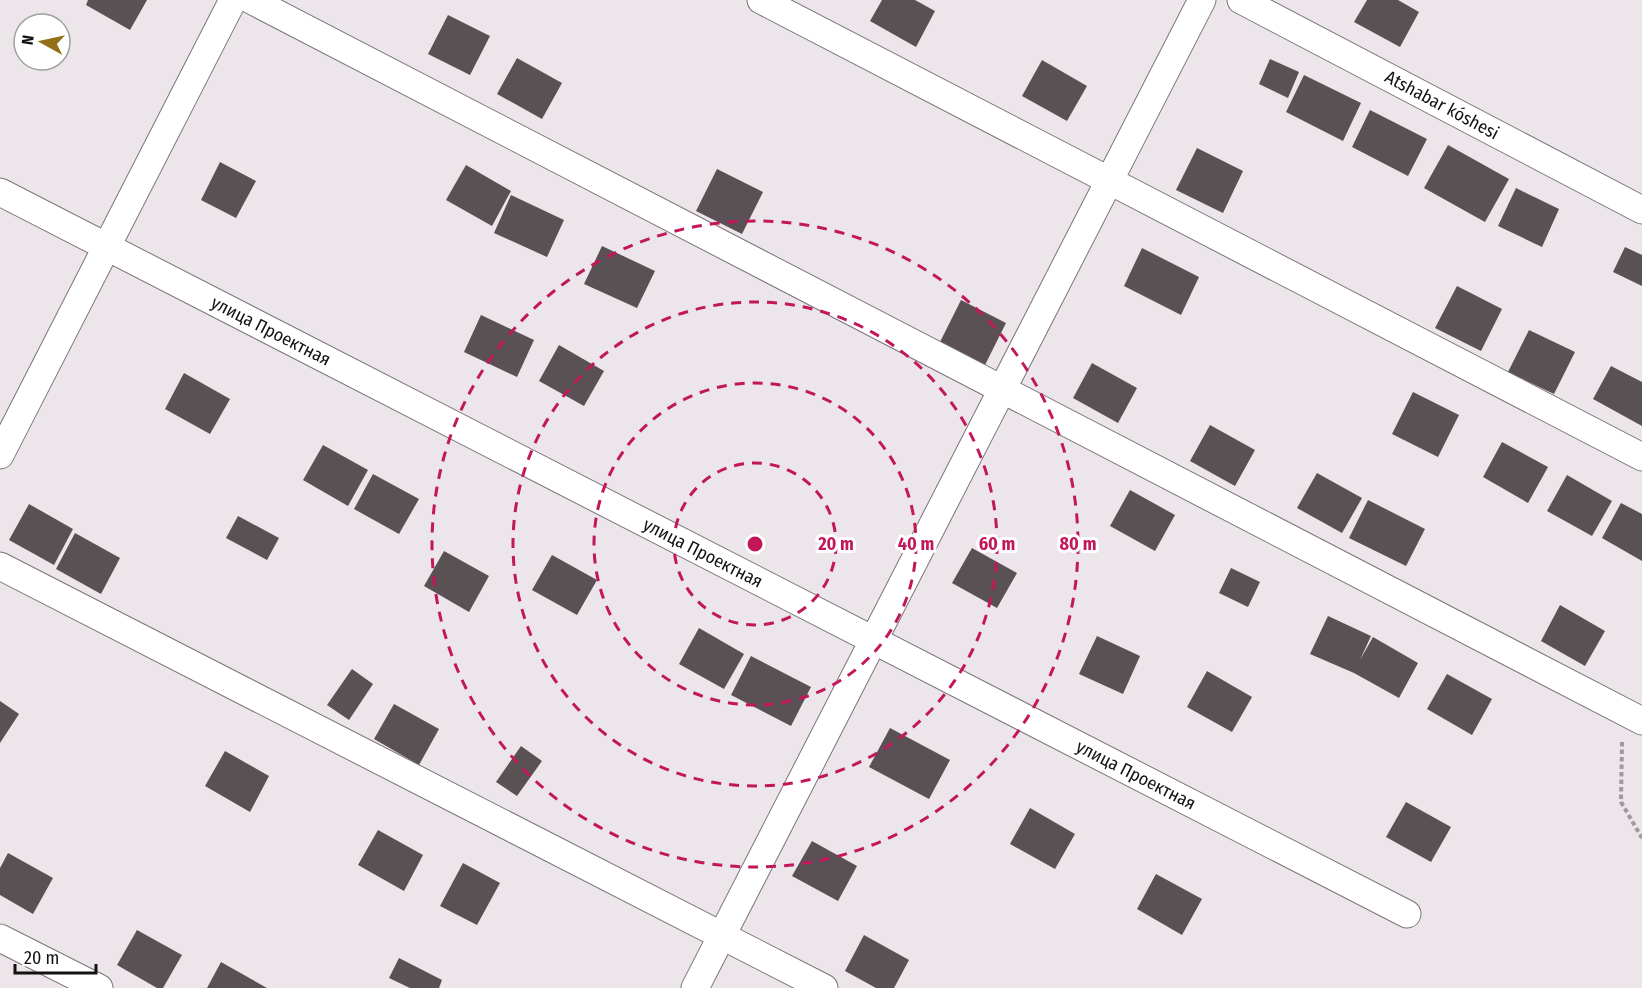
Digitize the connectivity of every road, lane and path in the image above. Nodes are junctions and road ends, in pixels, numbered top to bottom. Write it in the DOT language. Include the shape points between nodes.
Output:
graph roads {
  1 [pos="233,0"];
  2 [pos="251,0"];
  3 [pos="761,0"];
  4 [pos="1202,0"];
  5 [pos="1241,0"];
  6 [pos="1110,181"];
  7 [pos="0,192"];
  8 [pos="1642,210"];
  9 [pos="107,247"];
  10 [pos="1002,389"];
  11 [pos="0,455"];
  12 [pos="1642,457"];
  13 [pos="0,566"];
  14 [pos="873,640"];
  15 [pos="1632,716"];
  16 [pos="1642,838"];
  17 [pos="1407,914"];
  18 [pos="722,936"];
  19 [pos="0,938"];
  20 [pos="99,988"];
  21 [pos="695,988"];
  22 [pos="824,988"];
  1 -- 9 [label="street"];
  2 -- 10 [label="street"];
  3 -- 6 [label="street"];
  4 -- 6 [label="street"];
  5 -- 8 [label="street, Atshabar kóshesi"];
  6 -- 10 [label="street"];
  6 -- 12 [label="street"];
  7 -- 9 [label="street, улица Проектная"];
  9 -- 11 [label="street"];
  9 -- 14 [label="street, улица Проектная"];
  10 -- 14 [label="street"];
  10 -- 15 [label="street"];
  13 -- 18 [label="street"];
  14 -- 17 [label="street, улица Проектная"];
  14 -- 18 [label="street"];
  15 -- 16 [label="path" via="1622,802"];
  18 -- 21 [label="street"];
  18 -- 22 [label="street"];
  19 -- 20 [label="street"];
}
